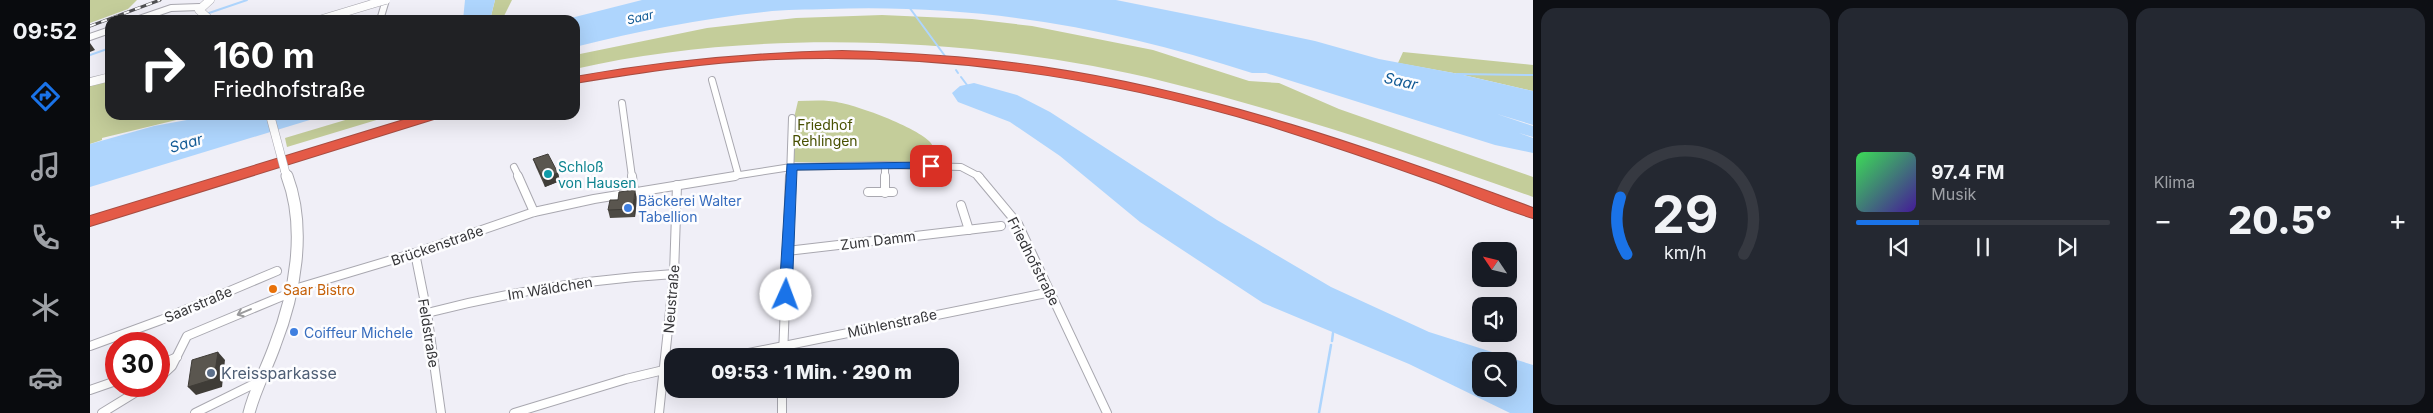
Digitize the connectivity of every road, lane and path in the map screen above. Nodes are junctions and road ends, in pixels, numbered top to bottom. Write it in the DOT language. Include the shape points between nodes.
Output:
graph roads {
  1 [pos="210,0"];
  2 [pos="386,0"];
  3 [pos="200,7"];
  4 [pos="151,15"];
  5 [pos="204,15"];
  6 [pos="336,15"];
  7 [pos="382,15"];
  8 [pos="105,32"];
  9 [pos="90,37"];
  10 [pos="580,73"];
  11 [pos="105,78"];
  12 [pos="580,79"];
  13 [pos="712,80"];
  14 [pos="90,82"];
  15 [pos="622,103"];
  16 [pos="792,118"];
  17 [pos="271,120"];
  18 [pos="392,120"];
  19 [pos="417,120"];
  20 [pos="885,165"];
  21 [pos="514,167"];
  22 [pos="791,167"];
  23 [pos="738,174"];
  24 [pos="677,185"];
  25 [pos="634,192"];
  26 [pos="868,192"];
  27 [pos="962,205"];
  28 [pos="1533,205"];
  29 [pos="90,212"];
  30 [pos="534,212"];
  31 [pos="1533,213"];
  32 [pos="90,221"];
  33 [pos="1001,226"];
  34 [pos="969,230"];
  35 [pos="788,251"];
  36 [pos="415,253"];
  37 [pos="277,271"];
  38 [pos="674,274"];
  39 [pos="290,292"];
  40 [pos="1051,292"];
  41 [pos="427,313"];
  42 [pos="138,332"];
  43 [pos="105,343"];
  44 [pos="90,346"];
  45 [pos="669,348"];
  46 [pos="783,348"];
  47 [pos="797,348"];
  48 [pos="177,357"];
  49 [pos="170,360"];
  50 [pos="170,368"];
  51 [pos="664,370"];
  52 [pos="258,382"];
  53 [pos="105,385"];
  54 [pos="664,389"];
  55 [pos="90,390"];
  56 [pos="128,397"];
  57 [pos="782,398"];
  58 [pos="102,413"];
  59 [pos="195,413"];
  60 [pos="248,413"];
  61 [pos="441,413"];
  62 [pos="514,413"];
  63 [pos="659,413"];
  64 [pos="782,413"];
  65 [pos="1107,413"];
  1 -- 3 [label="main road"];
  2 -- 6 [label="main road, bridge"];
  2 -- 7 [label="street"];
  3 -- 4 [label="street" via="171,8"];
  3 -- 5 [label="main road"];
  8 -- 9 [label="street"];
  10 -- 28 [label="highway" via="686,57 804,49 921,51 1030,62 1148,84 1242,108 1388,153"];
  11 -- 14 [label="main road"];
  12 -- 31 [label="highway" via="687,63 805,55 912,57 1029,68 1110,82 1240,114 1395,163"];
  13 -- 23 [label="street"];
  15 -- 25 [label="street"];
  16 -- 22 [label="street"];
  17 -- 39 [label="main road, bridge" via="296,208"];
  18 -- 29 [label="highway"];
  19 -- 32 [label="highway"];
  20 -- 22 [label="street, Friedhofstraße"];
  20 -- 26 [label="street" via="889,192"];
  20 -- 40 [label="street, Friedhofstraße" via="946,166 977,174 1000,198 1018,224"];
  21 -- 30 [label="street"];
  22 -- 23 [label="street, Friedhofstraße"];
  22 -- 35 [label="street"];
  23 -- 24 [label="street, Friedhofstraße"];
  24 -- 25 [label="street, Friedhofstraße"];
  24 -- 38 [label="street, Neustraße"];
  25 -- 30 [label="street, Friedhofstraße"];
  27 -- 34 [label="street"];
  30 -- 36 [label="street, Brückenstraße"];
  33 -- 34 [label="street, Zum Damm"];
  34 -- 35 [label="street, Zum Damm"];
  35 -- 46 [label="street"];
  36 -- 39 [label="street, Brückenstraße"];
  36 -- 41 [label="street, Feldstraße"];
  37 -- 42 [label="street, Saarstraße"];
  38 -- 41 [label="street, Im Wäldchen" via="622,277 486,298"];
  38 -- 45 [label="street, Neustraße"];
  39 -- 48 [label="street, Brückenstraße, one-way" via="186,336"];
  39 -- 52 [label="main road" via="278,340"];
  40 -- 47 [label="street, Mühlenstraße"];
  40 -- 65 [label="street, Friedhofstraße"];
  41 -- 61 [label="street, Feldstraße"];
  43 -- 44 [label="street, Saarstraße"];
  48 -- 49 [label="street"];
  48 -- 50 [label="street, Brückenstraße"];
  51 -- 62 [label="street"];
  52 -- 59 [label="street"];
  52 -- 60 [label="main road"];
  53 -- 55 [label="street"];
  54 -- 63 [label="street, Neustraße"];
  56 -- 58 [label="street"];
  57 -- 64 [label="street"];
}
